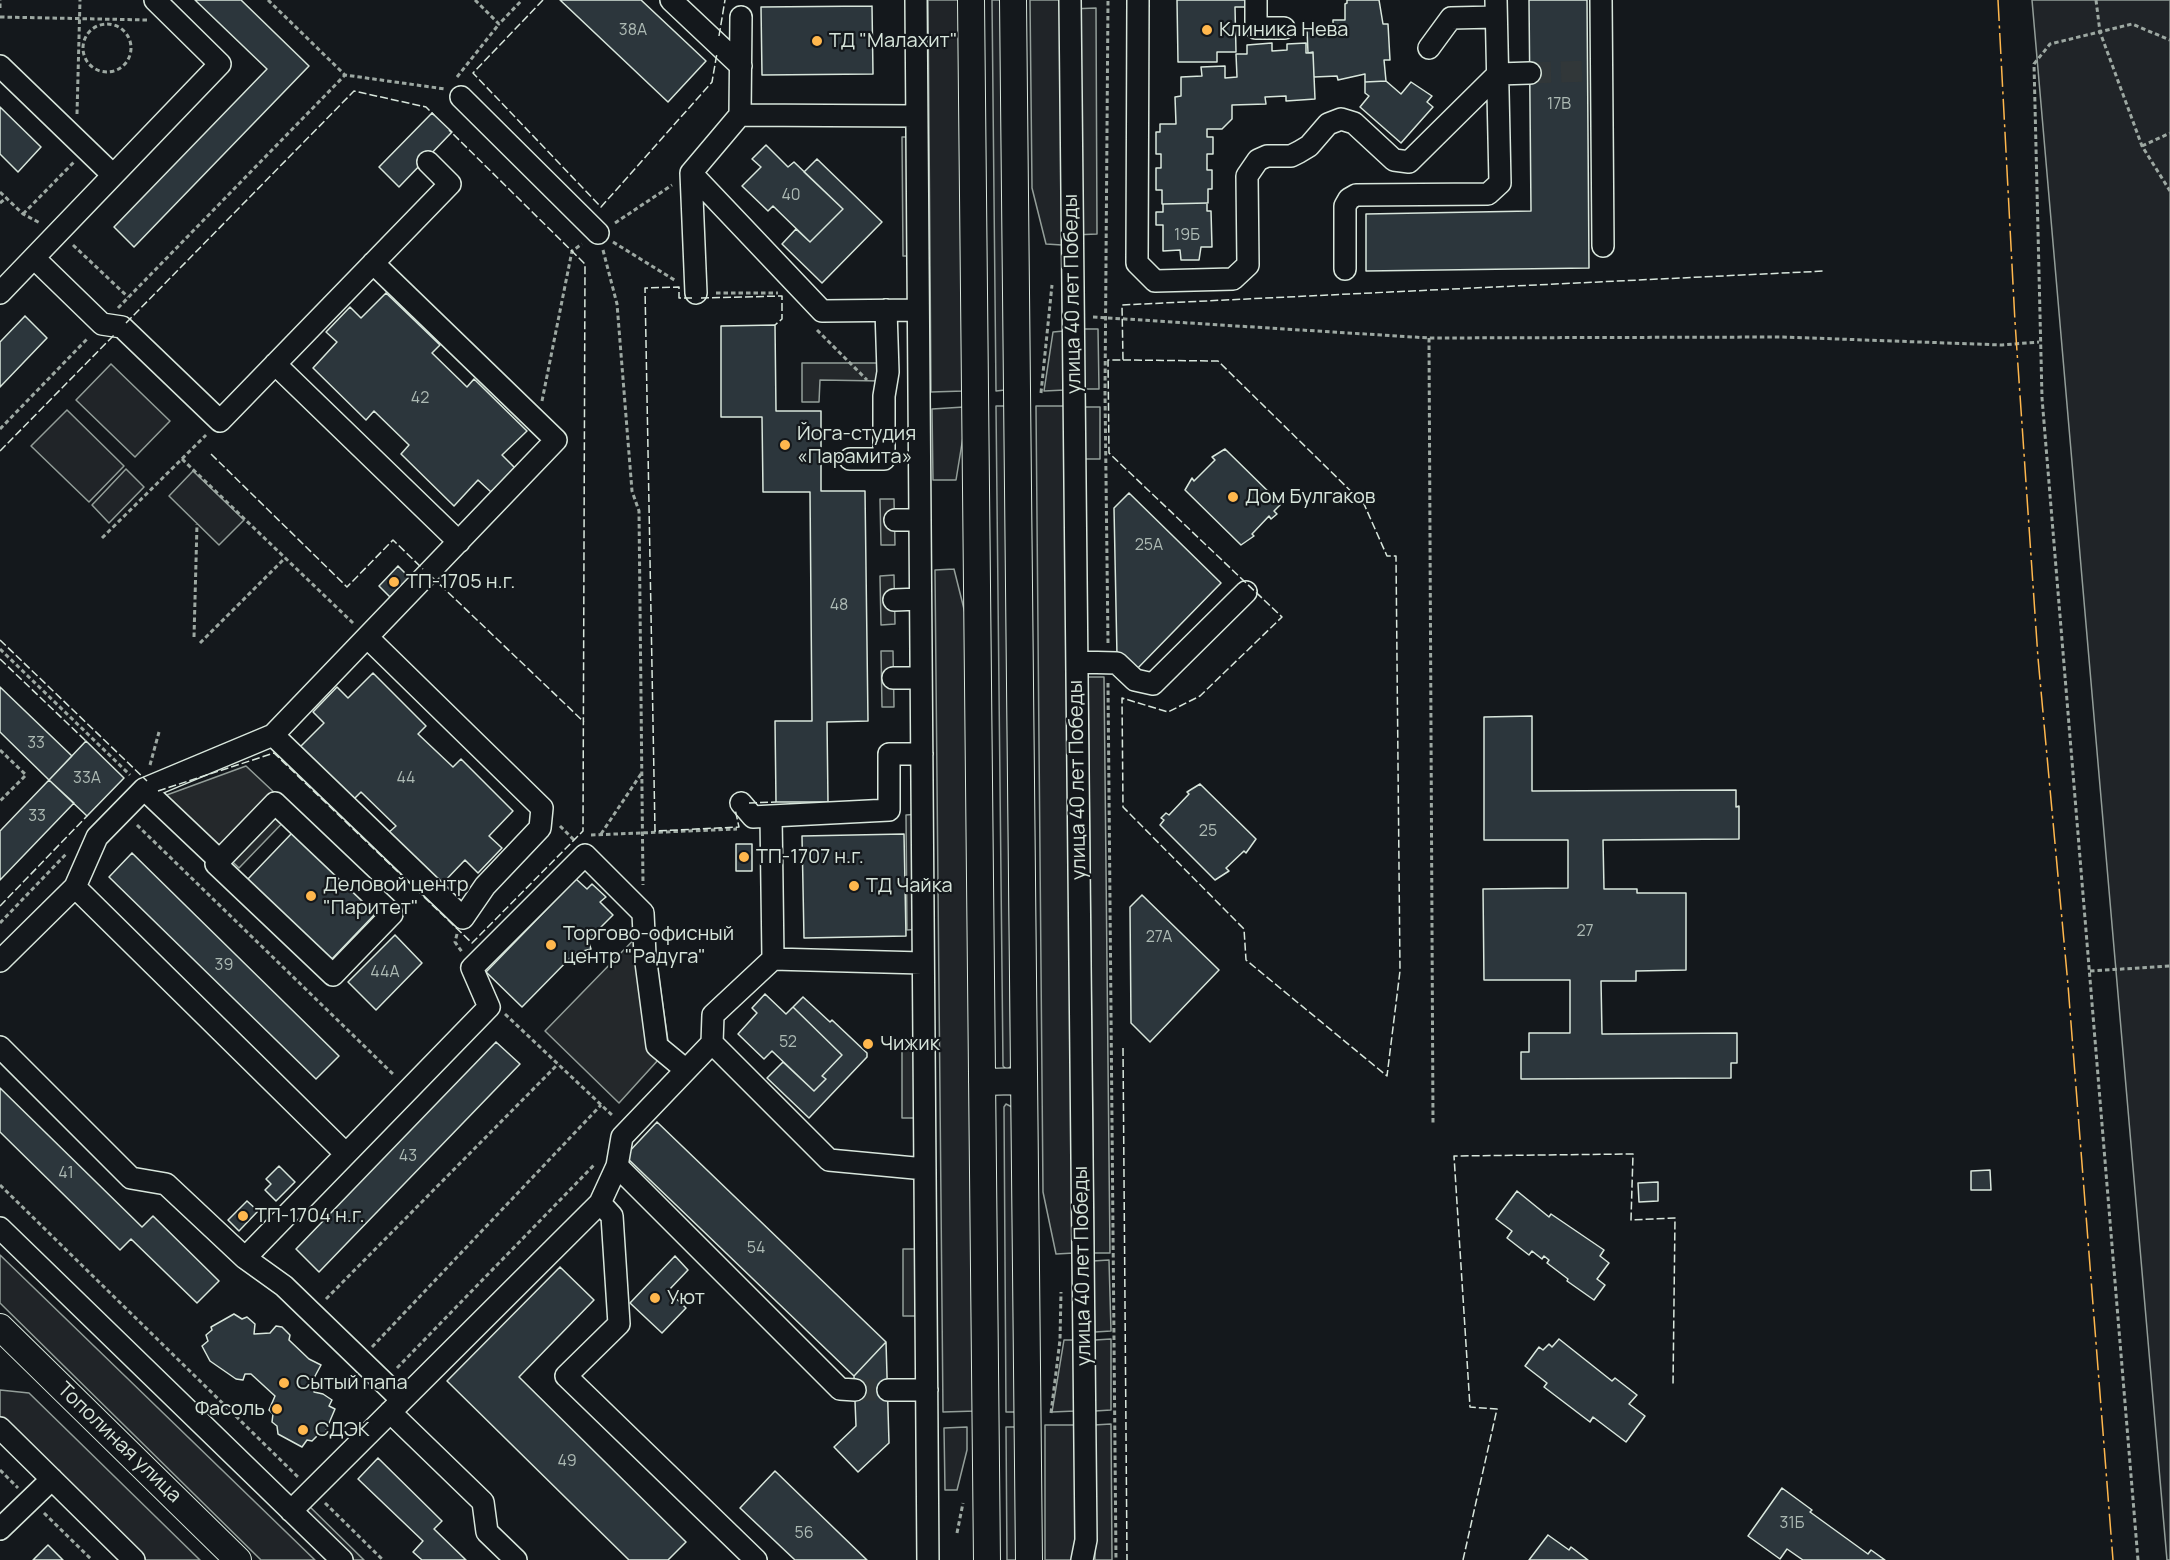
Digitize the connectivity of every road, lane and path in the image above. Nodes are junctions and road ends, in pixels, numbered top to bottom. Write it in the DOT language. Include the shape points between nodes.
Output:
graph roads {
  1 [pos="0,0"];
  2 [pos="80,0"];
  3 [pos="154,0"];
  4 [pos="268,0"];
  5 [pos="475,0"];
  6 [pos="522,0"];
  7 [pos="670,0"];
  8 [pos="915,0"];
  9 [pos="970,0"];
  10 [pos="1013,0"];
  11 [pos="1070,0"];
  12 [pos="1108,0"];
  13 [pos="1138,0"];
  14 [pos="1256,0"];
  15 [pos="1601,0"];
  16 [pos="2096,0"];
  17 [pos="0,8"];
  18 [pos="1496,9"];
  19 [pos="0,17"];
  20 [pos="741,17"];
  21 [pos="79,18"];
  22 [pos="176,21"];
  23 [pos="499,24"];
  24 [pos="1284,28"];
  25 [pos="2100,32"];
  26 [pos="2170,40"];
  27 [pos="1429,48"];
  28 [pos="84,57"];
  29 [pos="0,66"];
  30 [pos="741,66"];
  31 [pos="1530,73"];
  32 [pos="1498,74"];
  33 [pos="345,75"];
  34 [pos="454,89"];
  35 [pos="740,115"];
  36 [pos="916,116"];
  37 [pos="2170,133"];
  38 [pos="77,140"];
  39 [pos="2142,146"];
  40 [pos="428,162"];
  41 [pos="691,172"];
  42 [pos="113,175"];
  43 [pos="2170,191"];
  44 [pos="0,192"];
  45 [pos="0,198"];
  46 [pos="6,198"];
  47 [pos="0,203"];
  48 [pos="23,214"];
  49 [pos="58,232"];
  50 [pos="598,233"];
  51 [pos="1603,246"];
  52 [pos="34,258"];
  53 [pos="373,263"];
  54 [pos="1345,269"];
  55 [pos="1052,280"];
  56 [pos="0,293"];
  57 [pos="696,293"];
  58 [pos="782,293"];
  59 [pos="128,297"];
  60 [pos="886,310"];
  61 [pos="918,310"];
  62 [pos="1105,316"];
  63 [pos="1073,317"];
  64 [pos="102,324"];
  65 [pos="814,327"];
  66 [pos="1429,338"];
  67 [pos="2039,342"];
  68 [pos="275,364"];
  69 [pos="1041,393"];
  70 [pos="884,396"];
  71 [pos="220,421"];
  72 [pos="538,423"];
  73 [pos="0,429"];
  74 [pos="182,459"];
  75 [pos="850,459"];
  76 [pos="895,520"];
  77 [pos="920,520"];
  78 [pos="197,524"];
  79 [pos="102,538"];
  80 [pos="459,542"];
  81 [pos="285,558"];
  82 [pos="1246,592"];
  83 [pos="920,599"];
  84 [pos="894,600"];
  85 [pos="194,637"];
  86 [pos="367,637"];
  87 [pos="200,643"];
  88 [pos="0,649"];
  89 [pos="1077,662"];
  90 [pos="1108,662"];
  91 [pos="893,678"];
  92 [pos="921,678"];
  93 [pos="159,732"];
  94 [pos="273,735"];
  95 [pos="0,750"];
  96 [pos="922,754"];
  97 [pos="642,773"];
  98 [pos="140,785"];
  99 [pos="0,801"];
  100 [pos="741,803"];
  101 [pos="123,811"];
  102 [pos="771,816"];
  103 [pos="735,829"];
  104 [pos="642,833"];
  105 [pos="601,835"];
  106 [pos="584,840"];
  107 [pos="70,849"];
  108 [pos="220,861"];
  109 [pos="75,887"];
  110 [pos="643,913"];
  111 [pos="463,918"];
  112 [pos="0,923"];
  113 [pos="773,959"];
  114 [pos="0,961"];
  115 [pos="922,963"];
  116 [pos="2170,966"];
  117 [pos="472,968"];
  118 [pos="2090,970"];
  119 [pos="499,1008"];
  120 [pos="712,1042"];
  121 [pos="0,1047"];
  122 [pos="558,1064"];
  123 [pos="686,1070"];
  124 [pos="1024,1081"];
  125 [pos="982,1082"];
  126 [pos="409,1090"];
  127 [pos="601,1105"];
  128 [pos="1433,1124"];
  129 [pos="628,1131"];
  130 [pos="346,1154"];
  131 [pos="607,1164"];
  132 [pos="925,1169"];
  133 [pos="0,1185"];
  134 [pos="600,1203"];
  135 [pos="0,1228"];
  136 [pos="245,1258"];
  137 [pos="1061,1292"];
  138 [pos="312,1313"];
  139 [pos="0,1327"];
  140 [pos="360,1359"];
  141 [pos="384,1382"];
  142 [pos="855,1390"];
  143 [pos="888,1390"];
  144 [pos="927,1390"];
  145 [pos="396,1406"];
  146 [pos="1051,1413"];
  147 [pos="0,1428"];
  148 [pos="0,1470"];
  149 [pos="51,1479"];
  150 [pos="312,1490"];
  151 [pos="31,1500"];
  152 [pos="291,1511"];
  153 [pos="0,1529"];
  154 [pos="92,1560"];
  155 [pos="134,1560"];
  156 [pos="238,1560"];
  157 [pos="342,1560"];
  158 [pos="383,1560"];
  159 [pos="516,1560"];
  160 [pos="756,1560"];
  161 [pos="928,1560"];
  162 [pos="987,1560"];
  163 [pos="1029,1560"];
  164 [pos="1082,1560"];
  165 [pos="1116,1560"];
  166 [pos="2138,1560"];
  1 -- 17 [label="path"];
  2 -- 21 [label="path"];
  3 -- 22 [label="street"];
  4 -- 33 [label="path"];
  5 -- 23 [label="path"];
  6 -- 23 [label="path"];
  7 -- 30 [label="street"];
  8 -- 36 [label="street"];
  9 -- 125 [label="main road"];
  10 -- 124 [label="main road"];
  11 -- 63 [label="street, улица 40 лет Победы"];
  12 -- 62 [label="path"];
  13 -- 32 [label="street" via="1137,263 1155,281 1233,279 1248,265 1247,176 1258,160 1291,156 1309,146 1328,124 1341,119 1354,123 1394,160 1409,162"];
  14 -- 24 [label="street" via="1256,28"];
  15 -- 51 [label="street" via="1595,71"];
  16 -- 25 [label="path"];
  18 -- 27 [label="street" via="1451,18"];
  18 -- 32 [label="street"];
  19 -- 21 [label="path"];
  20 -- 30 [label="street"];
  21 -- 22 [label="path"];
  21 -- 38 [label="path"];
  22 -- 42 [label="street" via="220,64"];
  23 -- 34 [label="path"];
  25 -- 26 [label="path" via="2132,24"];
  25 -- 39 [label="path"];
  25 -- 67 [label="path" via="2050,44 2034,64"];
  28 -- 28 [label="path" via="84,38 98,24 117,24 130,38 130,58 116,71 97,71"];
  29 -- 38 [label="street"];
  30 -- 35 [label="street"];
  31 -- 32 [label="street"];
  32 -- 54 [label="street" via="1500,183 1495,190 1488,194 1356,195 1348,199 1344,206"];
  33 -- 34 [label="path"];
  33 -- 59 [label="path"];
  34 -- 50 [label="street"];
  35 -- 36 [label="street"];
  35 -- 41 [label="street"];
  36 -- 61 [label="street"];
  37 -- 39 [label="path"];
  38 -- 42 [label="street"];
  38 -- 48 [label="path" via="76,160"];
  39 -- 43 [label="path"];
  40 -- 53 [label="street" via="450,184"];
  41 -- 50 [label="path"];
  41 -- 57 [label="street"];
  41 -- 60 [label="street" via="822,311"];
  42 -- 49 [label="street"];
  44 -- 46 [label="path"];
  45 -- 46 [label="path"];
  46 -- 47 [label="path"];
  46 -- 48 [label="path"];
  48 -- 49 [label="path"];
  49 -- 52 [label="street"];
  49 -- 59 [label="path"];
  50 -- 57 [label="path"];
  50 -- 72 [label="path" via="572,251"];
  50 -- 97 [label="path" via="617,304 632,490 639,512"];
  52 -- 56 [label="street"];
  52 -- 64 [label="street"];
  53 -- 68 [label="street"];
  53 -- 72 [label="street"];
  55 -- 69 [label="path"];
  57 -- 58 [label="path"];
  59 -- 64 [label="path"];
  60 -- 61 [label="street"];
  60 -- 70 [label="street" via="888,372"];
  61 -- 77 [label="street"];
  62 -- 63 [label="path"];
  62 -- 66 [label="path"];
  62 -- 90 [label="path"];
  63 -- 89 [label="street, улица 40 лет Победы"];
  64 -- 71 [label="street" via="122,327"];
  64 -- 73 [label="path"];
  65 -- 70 [label="path"];
  66 -- 67 [label="path" via="1784,337 2002,345"];
  66 -- 128 [label="path"];
  67 -- 118 [label="path"];
  68 -- 71 [label="street"];
  68 -- 80 [label="street"];
  70 -- 75 [label="street" via="884,459"];
  71 -- 74 [label="path"];
  72 -- 80 [label="street" via="556,440"];
  74 -- 79 [label="path"];
  74 -- 81 [label="path"];
  76 -- 77 [label="street"];
  77 -- 83 [label="street"];
  78 -- 85 [label="path"];
  80 -- 86 [label="street"];
  81 -- 86 [label="path"];
  81 -- 87 [label="path"];
  82 -- 90 [label="street" via="1153,684 1135,680 1117,663"];
  83 -- 84 [label="street"];
  83 -- 92 [label="street"];
  86 -- 94 [label="street"];
  86 -- 111 [label="street" via="542,808 540,828 485,886"];
  88 -- 98 [label="path"];
  89 -- 90 [label="street"];
  89 -- 164 [label="street, улица 40 лет Победы" via="1086,1540"];
  90 -- 165 [label="path"];
  91 -- 92 [label="street"];
  92 -- 96 [label="street"];
  93 -- 98 [label="path" via="150,767"];
  94 -- 98 [label="street"];
  94 -- 111 [label="street"];
  95 -- 99 [label="path" via="26,775"];
  96 -- 102 [label="street" via="889,754 889,810"];
  96 -- 115 [label="street"];
  97 -- 104 [label="path"];
  97 -- 105 [label="path"];
  98 -- 101 [label="street"];
  98 -- 108 [label="street"];
  100 -- 102 [label="street" via="753,817"];
  101 -- 109 [label="street" via="97,837"];
  101 -- 126 [label="path"];
  102 -- 113 [label="street"];
  103 -- 104 [label="path"];
  104 -- 105 [label="path"];
  104 -- 110 [label="path"];
  105 -- 106 [label="path" via="589,835"];
  107 -- 112 [label="path"];
  108 -- 108 [label="street" via="216,864 333,975 392,914 275,802"];
  109 -- 114 [label="street"];
  109 -- 130 [label="street"];
  110 -- 117 [label="street" via="585,855"];
  110 -- 123 [label="street" via="657,1046"];
  111 -- 117 [label="path" via="455,942"];
  113 -- 115 [label="street"];
  113 -- 120 [label="street" via="713,1015"];
  115 -- 132 [label="street"];
  116 -- 118 [label="path"];
  117 -- 126 [label="street" via="489,1007"];
  118 -- 166 [label="path"];
  119 -- 122 [label="path"];
  120 -- 123 [label="street"];
  120 -- 132 [label="street" via="829,1160"];
  121 -- 136 [label="street" via="131,1178 166,1184"];
  122 -- 127 [label="path"];
  122 -- 138 [label="path"];
  123 -- 129 [label="street"];
  124 -- 125 [label="main road"];
  124 -- 163 [label="main road"];
  125 -- 162 [label="main road"];
  126 -- 130 [label="street"];
  127 -- 129 [label="path"];
  127 -- 140 [label="path"];
  129 -- 131 [label="street"];
  130 -- 136 [label="street"];
  131 -- 134 [label="street"];
  131 -- 141 [label="path"];
  131 -- 142 [label="street" via="840,1389"];
  132 -- 144 [label="street"];
  133 -- 150 [label="path"];
  134 -- 145 [label="street"];
  134 -- 160 [label="street" via="612,1216 620,1324 566,1376"];
  135 -- 152 [label="street"];
  136 -- 138 [label="street" via="284,1286"];
  137 -- 146 [label="path"];
  138 -- 140 [label="street"];
  139 -- 156 [label="main road, Тополиная улица"];
  140 -- 141 [label="street"];
  141 -- 145 [label="street"];
  143 -- 144 [label="street"];
  144 -- 161 [label="street"];
  145 -- 150 [label="street"];
  145 -- 159 [label="street" via="483,1502 487,1532"];
  147 -- 149 [label="street"];
  148 -- 151 [label="path"];
  149 -- 151 [label="street"];
  149 -- 155 [label="street"];
  150 -- 152 [label="street"];
  150 -- 158 [label="path"];
  151 -- 153 [label="street"];
  151 -- 154 [label="path"];
  152 -- 157 [label="street"];
}
